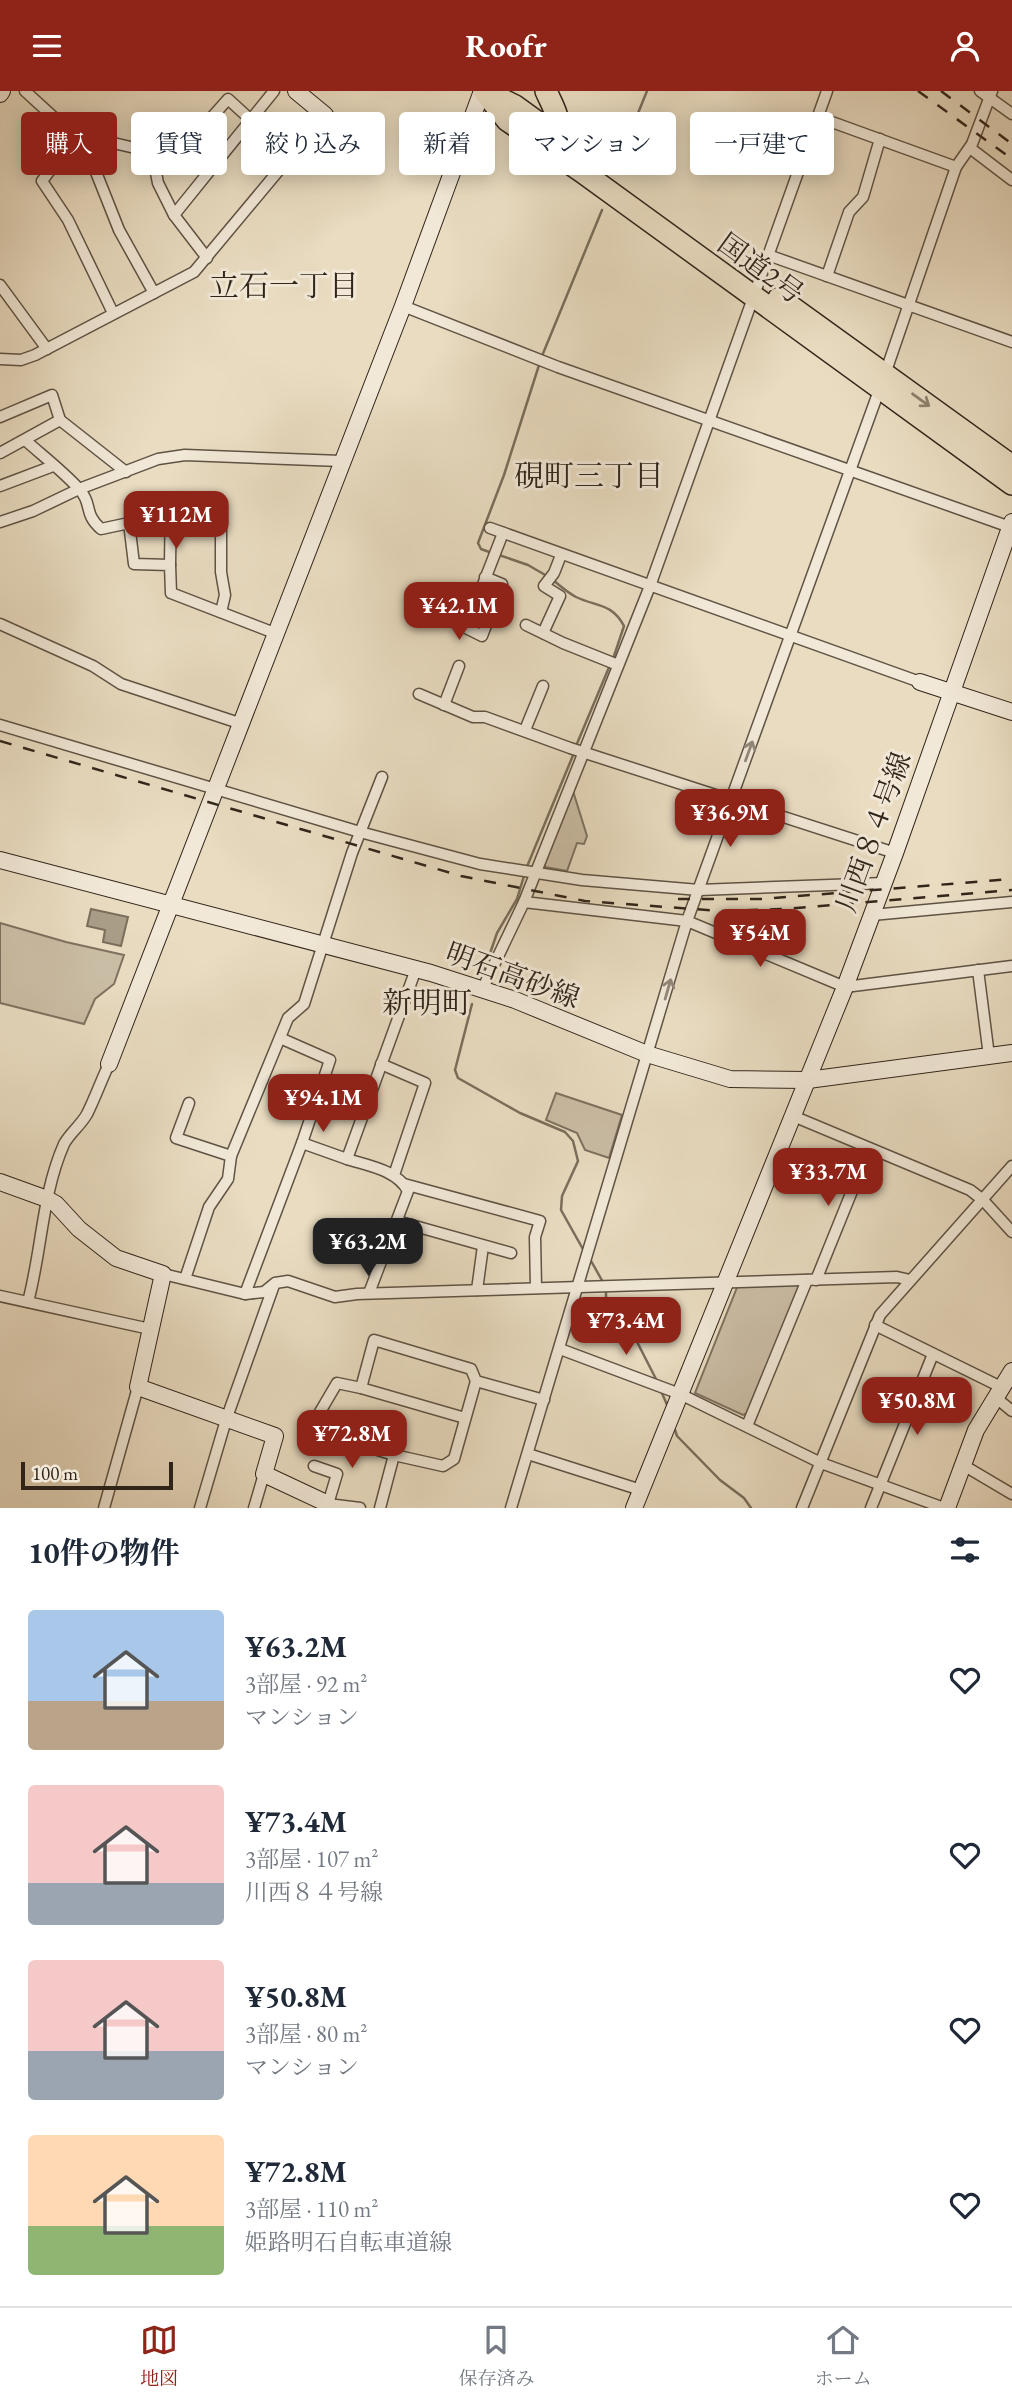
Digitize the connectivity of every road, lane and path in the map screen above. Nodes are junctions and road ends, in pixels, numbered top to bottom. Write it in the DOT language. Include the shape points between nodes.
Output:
graph roads {
  1 [pos="25,91"];
  2 [pos="274,91"];
  3 [pos="296,91"];
  4 [pos="484,91"];
  5 [pos="546,91"];
  6 [pos="827,91"];
  7 [pos="987,93"];
  8 [pos="48,112"];
  9 [pos="216,112"];
  10 [pos="242,112"];
  11 [pos="257,112"];
  12 [pos="322,112"];
  13 [pos="523,112"];
  14 [pos="556,112"];
  15 [pos="820,112"];
  16 [pos="1012,114"];
  17 [pos="834,123"];
  18 [pos="241,132"];
  19 [pos="880,139"];
  20 [pos="970,148"];
  21 [pos="956,167"];
  22 [pos="46,175"];
  23 [pos="97,175"];
  24 [pos="156,175"];
  25 [pos="275,175"];
  26 [pos="606,175"];
  27 [pos="797,175"];
  28 [pos="1012,180"];
  29 [pos="174,215"];
  30 [pos="768,255"];
  31 [pos="207,258"];
  32 [pos="827,276"];
  33 [pos="0,285"];
  34 [pos="756,291"];
  35 [pos="154,293"];
  36 [pos="908,305"];
  37 [pos="403,306"];
  38 [pos="113,313"];
  39 [pos="1012,342"];
  40 [pos="47,349"];
  41 [pos="0,359"];
  42 [pos="882,381"];
  43 [pos="0,417"];
  44 [pos="60,420"];
  45 [pos="710,420"];
  46 [pos="25,439"];
  47 [pos="0,453"];
  48 [pos="341,461"];
  49 [pos="53,466"];
  50 [pos="1012,466"];
  51 [pos="850,471"];
  52 [pos="126,472"];
  53 [pos="1012,484"];
  54 [pos="0,486"];
  55 [pos="79,489"];
  56 [pos="0,522"];
  57 [pos="1011,524"];
  58 [pos="490,528"];
  59 [pos="503,533"];
  60 [pos="561,555"];
  61 [pos="170,565"];
  62 [pos="485,577"];
  63 [pos="650,586"];
  64 [pos="221,612"];
  65 [pos="0,624"];
  66 [pos="526,625"];
  67 [pos="543,633"];
  68 [pos="277,634"];
  69 [pos="790,636"];
  70 [pos="618,665"];
  71 [pos="459,666"];
  72 [pos="920,682"];
  73 [pos="543,685"];
  74 [pos="951,692"];
  75 [pos="419,694"];
  76 [pos="444,705"];
  77 [pos="1012,712"];
  78 [pos="242,724"];
  79 [pos="0,725"];
  80 [pos="525,730"];
  81 [pos="583,750"];
  82 [pos="382,777"];
  83 [pos="215,789"];
  84 [pos="731,801"];
  85 [pos="360,832"];
  86 [pos="895,853"];
  87 [pos="0,860"];
  88 [pos="534,873"];
  89 [pos="884,883"];
  90 [pos="699,890"];
  91 [pos="524,902"];
  92 [pos="1012,902"];
  93 [pos="170,905"];
  94 [pos="872,915"];
  95 [pos="687,921"];
  96 [pos="324,945"];
  97 [pos="1012,966"];
  98 [pos="416,969"];
  99 [pos="978,970"];
  100 [pos="845,987"];
  101 [pos="482,990"];
  102 [pos="280,1038"];
  103 [pos="1012,1053"];
  104 [pos="647,1054"];
  105 [pos="989,1056"];
  106 [pos="108,1064"];
  107 [pos="381,1064"];
  108 [pos="808,1080"];
  109 [pos="189,1103"];
  110 [pos="793,1116"];
  111 [pos="302,1143"];
  112 [pos="869,1149"];
  113 [pos="231,1156"];
  114 [pos="347,1159"];
  115 [pos="1012,1166"];
  116 [pos="394,1175"];
  117 [pos="0,1182"];
  118 [pos="404,1184"];
  119 [pos="47,1199"];
  120 [pos="983,1200"];
  121 [pos="397,1221"];
  122 [pos="1012,1232"];
  123 [pos="483,1246"];
  124 [pos="511,1253"];
  125 [pos="163,1274"];
  126 [pos="185,1279"];
  127 [pos="812,1280"];
  128 [pos="910,1280"];
  129 [pos="725,1282"];
  130 [pos="275,1283"];
  131 [pos="577,1287"];
  132 [pos="536,1288"];
  133 [pos="477,1290"];
  134 [pos="369,1293"];
  135 [pos="245,1294"];
  136 [pos="0,1296"];
  137 [pos="28,1302"];
  138 [pos="875,1325"];
  139 [pos="150,1329"];
  140 [pos="560,1349"];
  141 [pos="933,1354"];
  142 [pos="1012,1371"];
  143 [pos="476,1381"];
  144 [pos="138,1387"];
  145 [pos="361,1388"];
  146 [pos="998,1392"];
  147 [pos="544,1400"];
  148 [pos="675,1408"];
  149 [pos="1012,1411"];
  150 [pos="465,1418"];
  151 [pos="226,1420"];
  152 [pos="747,1426"];
  153 [pos="528,1454"];
  154 [pos="394,1455"];
  155 [pos="821,1463"];
  156 [pos="963,1465"];
  157 [pos="314,1466"];
  158 [pos="264,1474"];
  159 [pos="880,1485"];
  160 [pos="641,1490"];
  161 [pos="1010,1490"];
  162 [pos="328,1506"];
  163 [pos="104,1508"];
  164 [pos="200,1508"];
  165 [pos="254,1508"];
  166 [pos="359,1508"];
  167 [pos="380,1508"];
  168 [pos="511,1508"];
  169 [pos="634,1508"];
  170 [pos="803,1508"];
  171 [pos="871,1508"];
  172 [pos="945,1508"];
  1 -- 8 [label="street"];
  2 -- 11 [label="street"];
  3 -- 12 [label="street"];
  4 -- 13 [label="highway, 国道2号"];
  4 -- 34 [label="highway, 国道2号" via="507,120"];
  4 -- 37 [label="street"];
  5 -- 14 [label="highway"];
  6 -- 15 [label="street"];
  7 -- 16 [label="street"];
  7 -- 20 [label="street"];
  9 -- 10 [label="street" via="228,99"];
  17 -- 19 [label="street"];
  18 -- 29 [label="street"];
  19 -- 21 [label="street"];
  19 -- 32 [label="street" via="863,197 849,212"];
  20 -- 21 [label="street"];
  20 -- 28 [label="street"];
  21 -- 36 [label="street"];
  22 -- 38 [label="street" via="42,181 68,220"];
  23 -- 35 [label="street" via="119,230"];
  24 -- 29 [label="street"];
  25 -- 31 [label="street"];
  26 -- 34 [label="highway, 国道2号"];
  27 -- 30 [label="street"];
  29 -- 31 [label="street"];
  30 -- 32 [label="street"];
  30 -- 34 [label="street"];
  31 -- 35 [label="street" via="194,272"];
  32 -- 36 [label="street"];
  33 -- 40 [label="street"];
  34 -- 42 [label="highway, 国道2号"];
  34 -- 45 [label="street"];
  35 -- 38 [label="street"];
  36 -- 39 [label="street"];
  36 -- 42 [label="street"];
  37 -- 45 [label="street"];
  37 -- 48 [label="street"];
  38 -- 40 [label="street"];
  40 -- 41 [label="street" via="21,359"];
  42 -- 50 [label="highway, 国道2号, one-way"];
  42 -- 51 [label="street"];
  42 -- 53 [label="highway, 国道2号"];
  43 -- 44 [label="street" via="51,395"];
  44 -- 46 [label="street"];
  44 -- 52 [label="street"];
  45 -- 51 [label="street"];
  45 -- 63 [label="street"];
  46 -- 47 [label="street"];
  46 -- 49 [label="street"];
  48 -- 52 [label="street" via="185,455 158,459"];
  48 -- 68 [label="street"];
  49 -- 54 [label="street"];
  49 -- 55 [label="street"];
  51 -- 57 [label="street"];
  51 -- 69 [label="street"];
  52 -- 55 [label="street"];
  55 -- 56 [label="street"];
  55 -- 61 [label="street" via="90,519 101,529 129,523 134,563"];
  57 -- 74 [label="street, 川西８４号線"];
  58 -- 59 [label="street"];
  59 -- 60 [label="street"];
  59 -- 62 [label="street"];
  60 -- 63 [label="street"];
  60 -- 67 [label="street" via="544,586 560,596"];
  61 -- 64 [label="street" via="171,593"];
  61 -- 64 [label="street" via="171,498 221,505 225,595"];
  62 -- 62 [label="street" via="466,628 482,636 502,584"];
  63 -- 69 [label="street"];
  63 -- 70 [label="street"];
  64 -- 68 [label="street"];
  65 -- 78 [label="street" via="93,666 121,684"];
  66 -- 67 [label="street"];
  67 -- 70 [label="street"];
  68 -- 78 [label="street"];
  69 -- 72 [label="street"];
  84 -- 69 [label="street, one-way"];
  70 -- 81 [label="street"];
  71 -- 76 [label="street"];
  72 -- 74 [label="street"];
  73 -- 80 [label="street"];
  74 -- 77 [label="street"];
  74 -- 86 [label="street, 川西８４号線"];
  75 -- 76 [label="street"];
  76 -- 80 [label="street"];
  78 -- 83 [label="street"];
  79 -- 83 [label="street"];
  80 -- 81 [label="street"];
  81 -- 84 [label="street"];
  81 -- 88 [label="street"];
  82 -- 85 [label="street"];
  83 -- 85 [label="street"];
  83 -- 93 [label="street"];
  84 -- 86 [label="street"];
  84 -- 90 [label="street"];
  85 -- 88 [label="street" via="480,864"];
  85 -- 96 [label="street"];
  86 -- 89 [label="street, 川西８４号線"];
  87 -- 93 [label="street, 明石高砂線"];
  88 -- 90 [label="street"];
  88 -- 91 [label="street"];
  89 -- 90 [label="street"];
  89 -- 94 [label="street, 川西８４号線"];
  90 -- 95 [label="street"];
  91 -- 95 [label="street"];
  91 -- 101 [label="street"];
  92 -- 94 [label="street"];
  93 -- 96 [label="street, 明石高砂線"];
  93 -- 106 [label="street"];
  94 -- 100 [label="street, 川西８４号線"];
  95 -- 100 [label="street"];
  104 -- 95 [label="street, one-way"];
  96 -- 98 [label="street, 明石高砂線"];
  96 -- 102 [label="street" via="304,1005 288,1018"];
  97 -- 99 [label="street"];
  98 -- 101 [label="street, 明石高砂線"];
  98 -- 107 [label="street"];
  99 -- 100 [label="street"];
  99 -- 105 [label="street"];
  100 -- 108 [label="street, 川西８４号線"];
  101 -- 104 [label="street, 明石高砂線"];
  102 -- 111 [label="street" via="330,1060"];
  102 -- 113 [label="street"];
  103 -- 105 [label="street, 明石高砂線"];
  104 -- 108 [label="street, 明石高砂線" via="730,1079"];
  104 -- 131 [label="street"];
  105 -- 108 [label="street, 明石高砂線"];
  106 -- 119 [label="street" via="86,1115 65,1143"];
  107 -- 114 [label="street"];
  107 -- 116 [label="street" via="425,1083"];
  108 -- 110 [label="street, 川西８４号線"];
  109 -- 113 [label="street" via="176,1138"];
  110 -- 112 [label="street"];
  110 -- 129 [label="street, 川西８４号線"];
  111 -- 114 [label="street"];
  111 -- 135 [label="street"];
  112 -- 120 [label="street" via="971,1190"];
  112 -- 127 [label="street"];
  113 -- 126 [label="street" via="228,1179 209,1207"];
  114 -- 116 [label="street"];
  115 -- 120 [label="street"];
  116 -- 118 [label="street"];
  117 -- 119 [label="street"];
  118 -- 121 [label="street" via="408,1191"];
  118 -- 132 [label="street" via="540,1221 535,1237"];
  119 -- 125 [label="street" via="116,1258"];
  119 -- 137 [label="street"];
  120 -- 122 [label="street"];
  120 -- 128 [label="street"];
  121 -- 123 [label="street"];
  121 -- 134 [label="street"];
  123 -- 124 [label="street"];
  123 -- 133 [label="street"];
  125 -- 126 [label="street"];
  125 -- 139 [label="street"];
  126 -- 135 [label="street"];
  127 -- 128 [label="street"];
  127 -- 129 [label="street"];
  127 -- 152 [label="street"];
  128 -- 138 [label="street"];
  129 -- 131 [label="street"];
  129 -- 148 [label="street, 川西８４号線"];
  130 -- 134 [label="street" via="288,1281 335,1297"];
  130 -- 135 [label="street" via="264,1292"];
  130 -- 151 [label="street"];
  131 -- 132 [label="street"];
  131 -- 140 [label="street"];
  132 -- 133 [label="street"];
  133 -- 134 [label="street"];
  136 -- 137 [label="street"];
  137 -- 139 [label="street"];
  138 -- 141 [label="street"];
  138 -- 155 [label="street"];
  139 -- 144 [label="street"];
  140 -- 147 [label="street"];
  140 -- 148 [label="street"];
  141 -- 146 [label="street"];
  141 -- 159 [label="street"];
  142 -- 146 [label="street"];
  143 -- 145 [label="street" via="471,1369 373,1340"];
  143 -- 147 [label="street"];
  143 -- 150 [label="street"];
  144 -- 151 [label="street"];
  144 -- 163 [label="street"];
  145 -- 150 [label="street"];
  145 -- 154 [label="street" via="337,1383 310,1429"];
  146 -- 149 [label="street"];
  146 -- 156 [label="street"];
  147 -- 153 [label="street"];
  148 -- 152 [label="street"];
  148 -- 160 [label="street, 川西８４号線"];
  150 -- 154 [label="street" via="454,1459 443,1466"];
  151 -- 158 [label="street" via="275,1436"];
  151 -- 164 [label="street"];
  152 -- 155 [label="street"];
  153 -- 160 [label="street"];
  153 -- 168 [label="street"];
  154 -- 167 [label="street"];
  155 -- 159 [label="street"];
  155 -- 170 [label="street"];
  156 -- 161 [label="street"];
  156 -- 172 [label="street"];
  157 -- 162 [label="street" via="337,1474"];
  158 -- 162 [label="street"];
  158 -- 165 [label="street"];
  159 -- 171 [label="street"];
  159 -- 172 [label="street"];
  160 -- 169 [label="street, 川西８４号線"];
  162 -- 166 [label="street"];
}
